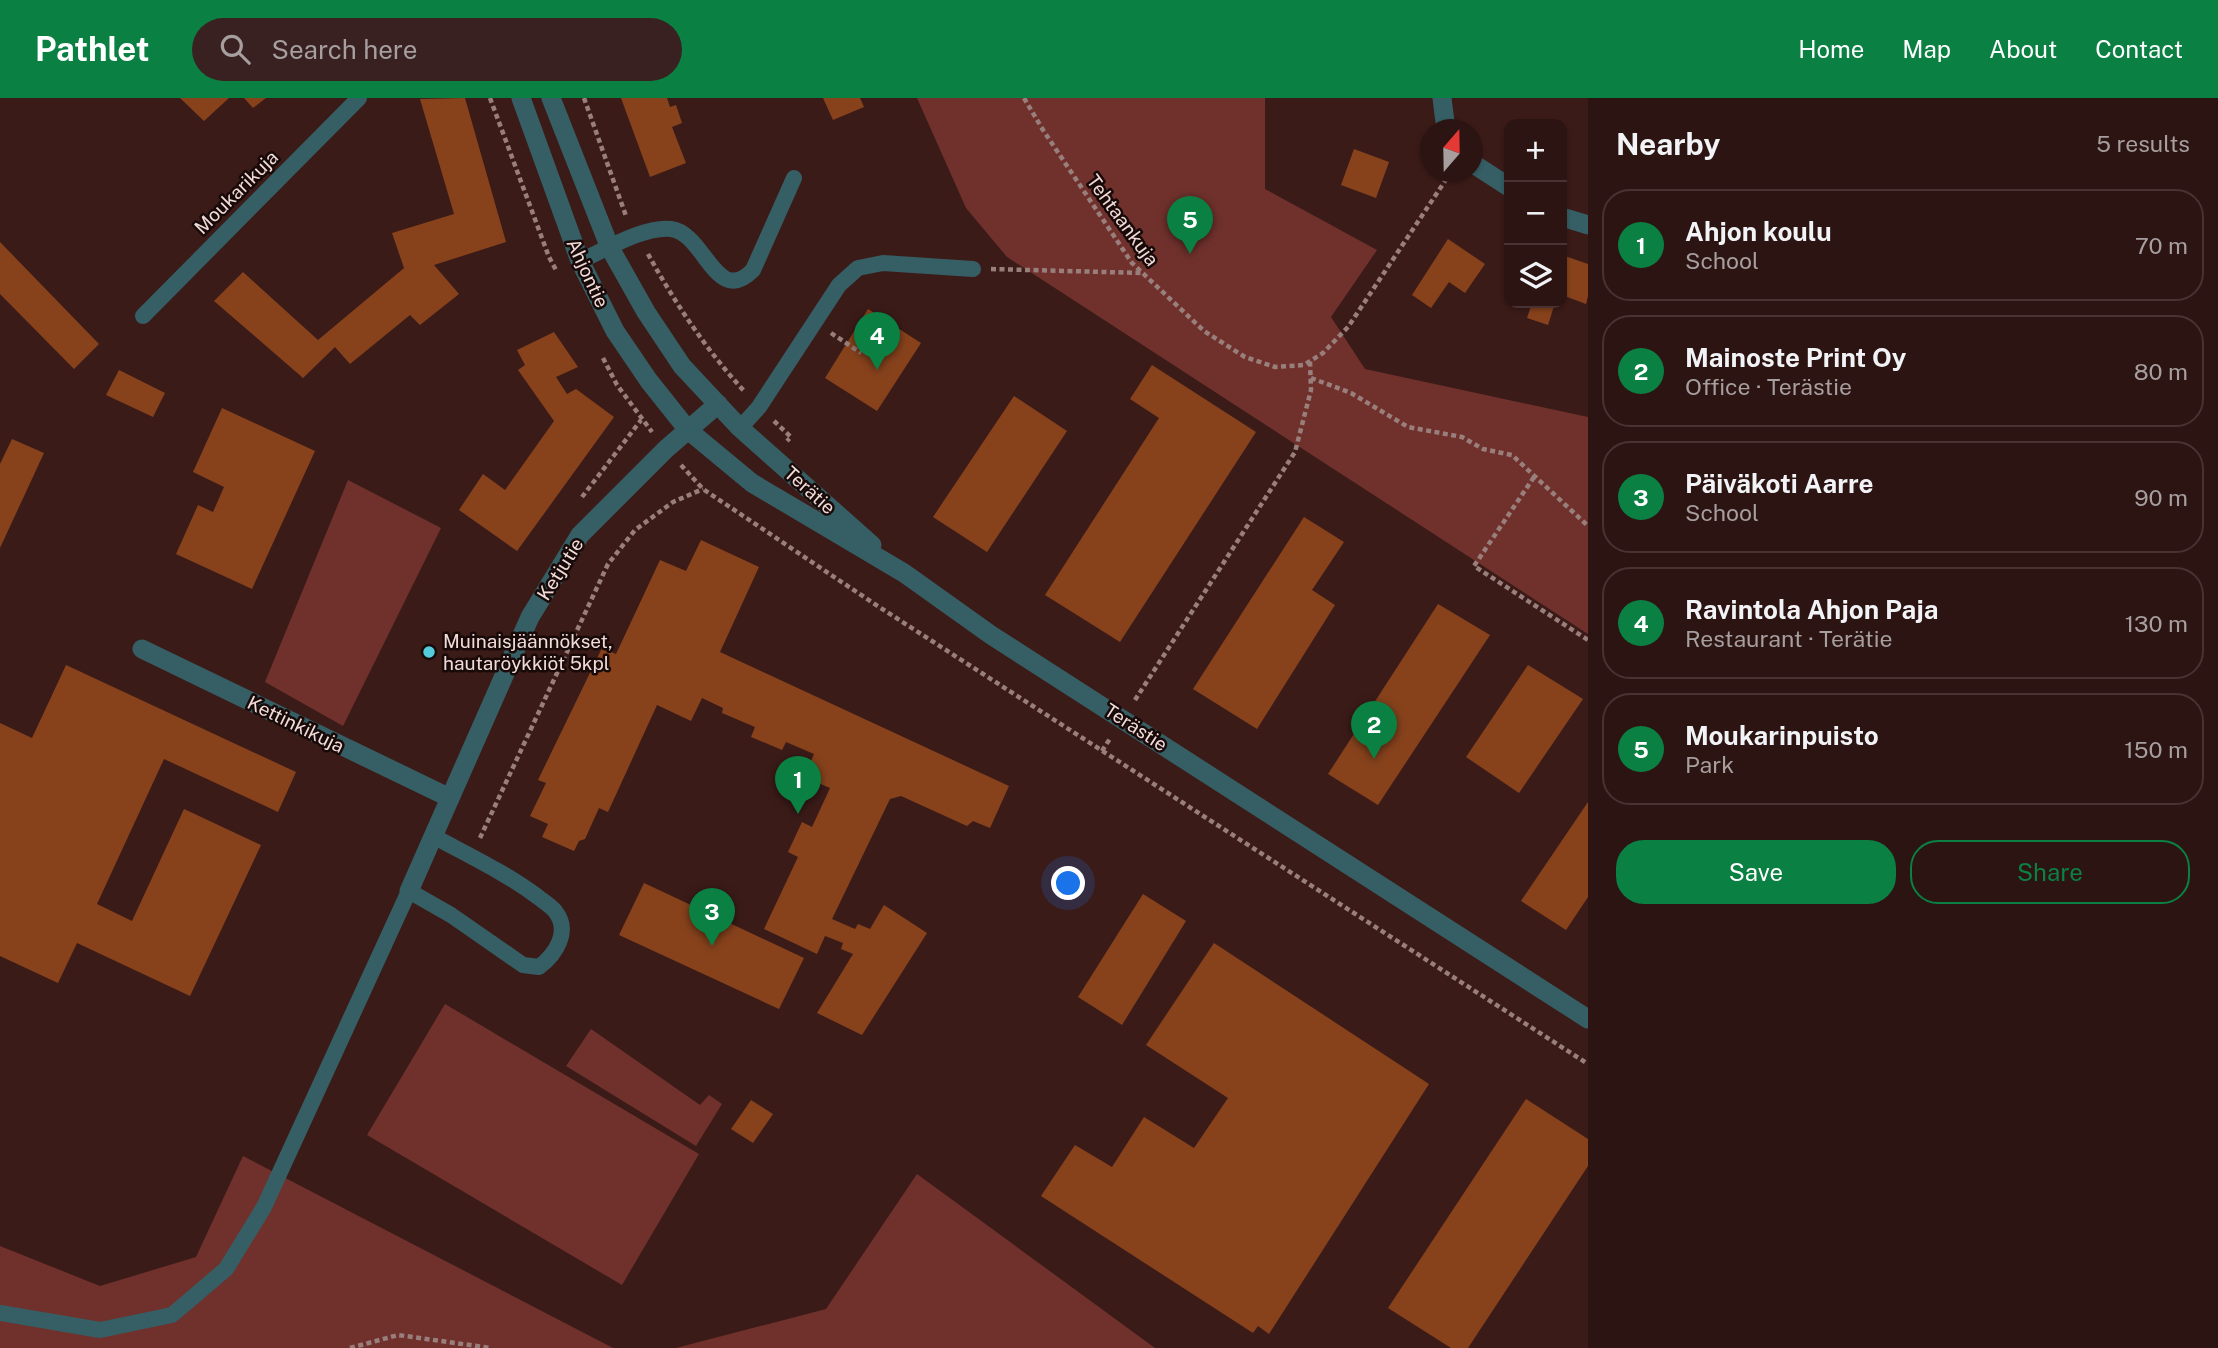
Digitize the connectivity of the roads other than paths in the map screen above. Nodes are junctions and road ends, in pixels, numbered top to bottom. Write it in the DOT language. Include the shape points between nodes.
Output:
graph roads {
  1 [pos="359,98"];
  2 [pos="521,98"];
  3 [pos="551,98"];
  4 [pos="1442,98"];
  5 [pos="1445,119"];
  6 [pos="1483,170"];
  7 [pos="794,178"];
  8 [pos="1504,184"];
  9 [pos="1567,219"];
  10 [pos="1588,225"];
  11 [pos="610,247"];
  12 [pos="580,261"];
  13 [pos="973,269"];
  14 [pos="143,316"];
  15 [pos="718,404"];
  16 [pos="740,428"];
  17 [pos="688,430"];
  18 [pos="904,573"];
  19 [pos="142,649"];
  20 [pos="450,798"];
  21 [pos="433,836"];
  22 [pos="409,891"];
  23 [pos="1588,1019"];
  24 [pos="0,1313"];
  1 -- 14 [label="lane, Moukarikuja"];
  2 -- 12 [label="street, Ahjontie"];
  3 -- 11 [label="street, Ahjontie"];
  4 -- 5 [label="street"];
  6 -- 8 [label="street"];
  7 -- 11 [label="lane" via="746,278 726,280 698,246 673,229"];
  9 -- 10 [label="street"];
  11 -- 12 [label="lane"];
  11 -- 15 [label="street, Ahjontie" via="682,366"];
  12 -- 17 [label="street, Ahjontie" via="615,331"];
  13 -- 16 [label="lane" via="883,263 858,268 839,285 759,407"];
  15 -- 16 [label="street, Terätie"];
  15 -- 17 [label="street, Ketjutie"];
  16 -- 18 [label="street, Terätie"];
  17 -- 18 [label="street, Terästie" via="752,483"];
  17 -- 20 [label="street, Ketjutie" via="580,535 530,617"];
  18 -- 23 [label="street, Terästie" via="991,635"];
  19 -- 20 [label="street, Kettinkikuja"];
  20 -- 21 [label="street, Ketjutie"];
  21 -- 22 [label="street, Ketjutie"];
  21 -- 22 [label="lane" via="555,910 561,924 560,939 552,957 539,967 523,965"];
  22 -- 24 [label="lane" via="264,1207 226,1269 172,1315 100,1329"];
}
